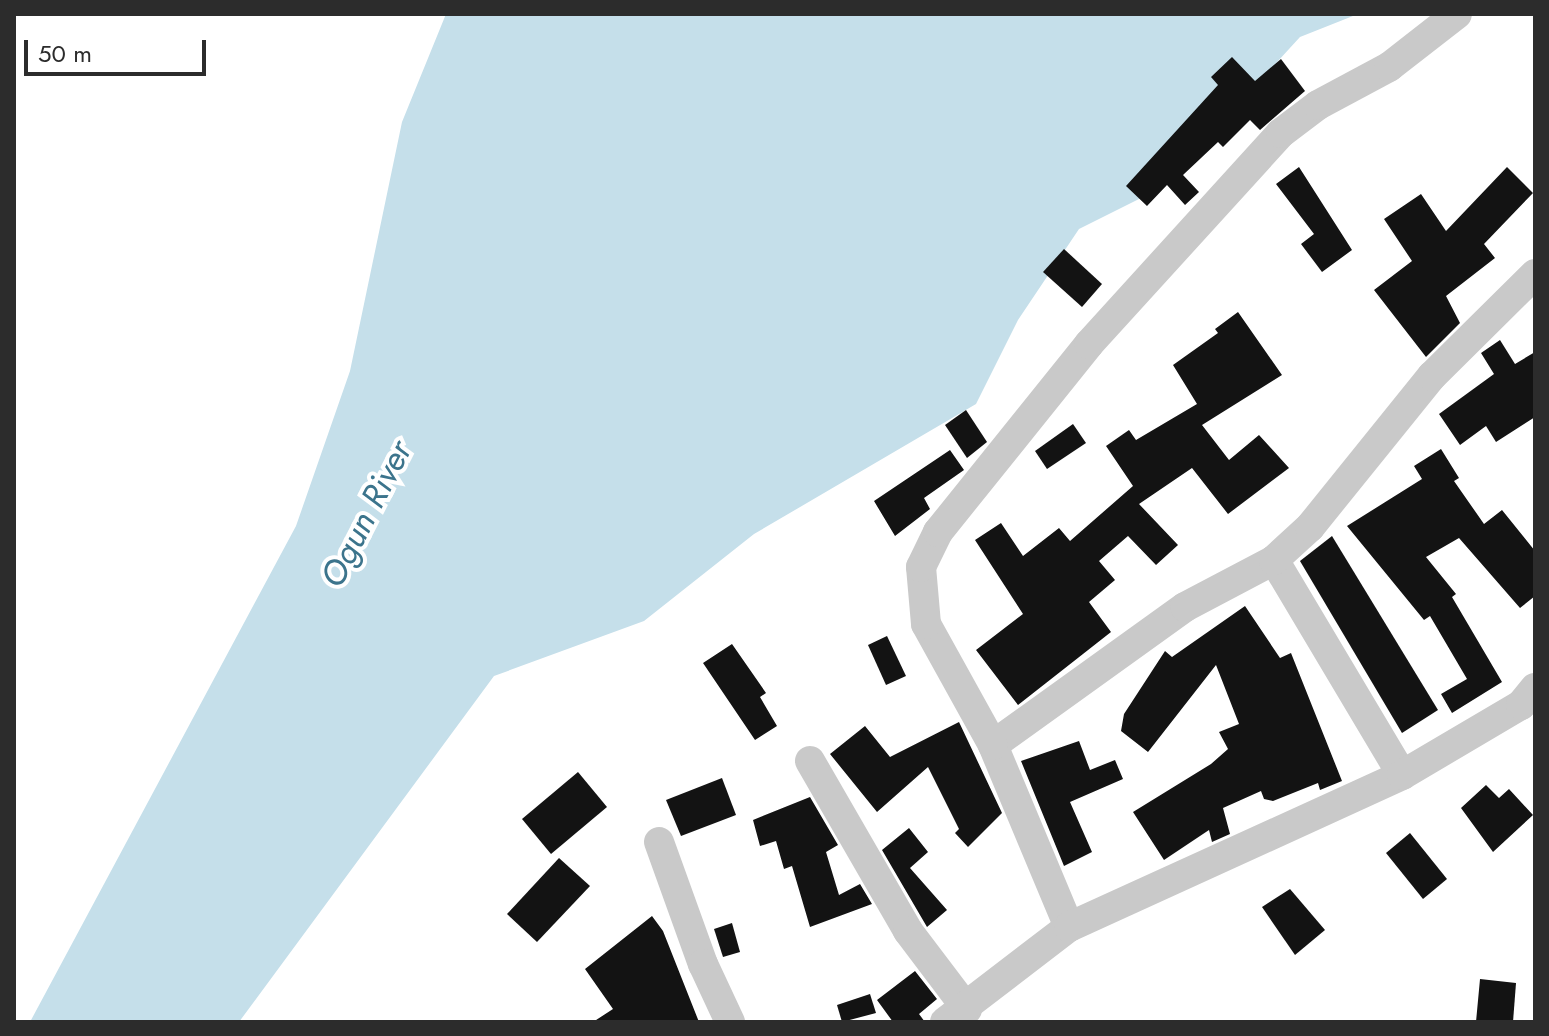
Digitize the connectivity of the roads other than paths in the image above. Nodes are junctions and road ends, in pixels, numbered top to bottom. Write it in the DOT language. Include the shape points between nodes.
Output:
graph roads {
  1 [pos="1457,14"];
  2 [pos="1535,274"];
  3 [pos="1274,560"];
  4 [pos="1530,704"];
  5 [pos="993,745"];
  6 [pos="810,761"];
  7 [pos="1402,775"];
  8 [pos="659,842"];
  9 [pos="1069,927"];
  10 [pos="956,1016"];
  11 [pos="730,1022"];
  1 -- 5 [label="street" via="1389,67 1318,105 1281,133 1089,344 938,532 921,567 926,624"];
  2 -- 3 [label="street" via="1432,376 1328,506"];
  3 -- 5 [label="street" via="1185,607"];
  3 -- 7 [label="street"];
  4 -- 7 [label="street"];
  5 -- 9 [label="street"];
  6 -- 10 [label="street"];
  7 -- 9 [label="street"];
  8 -- 11 [label="street"];
  9 -- 10 [label="street"];
}
